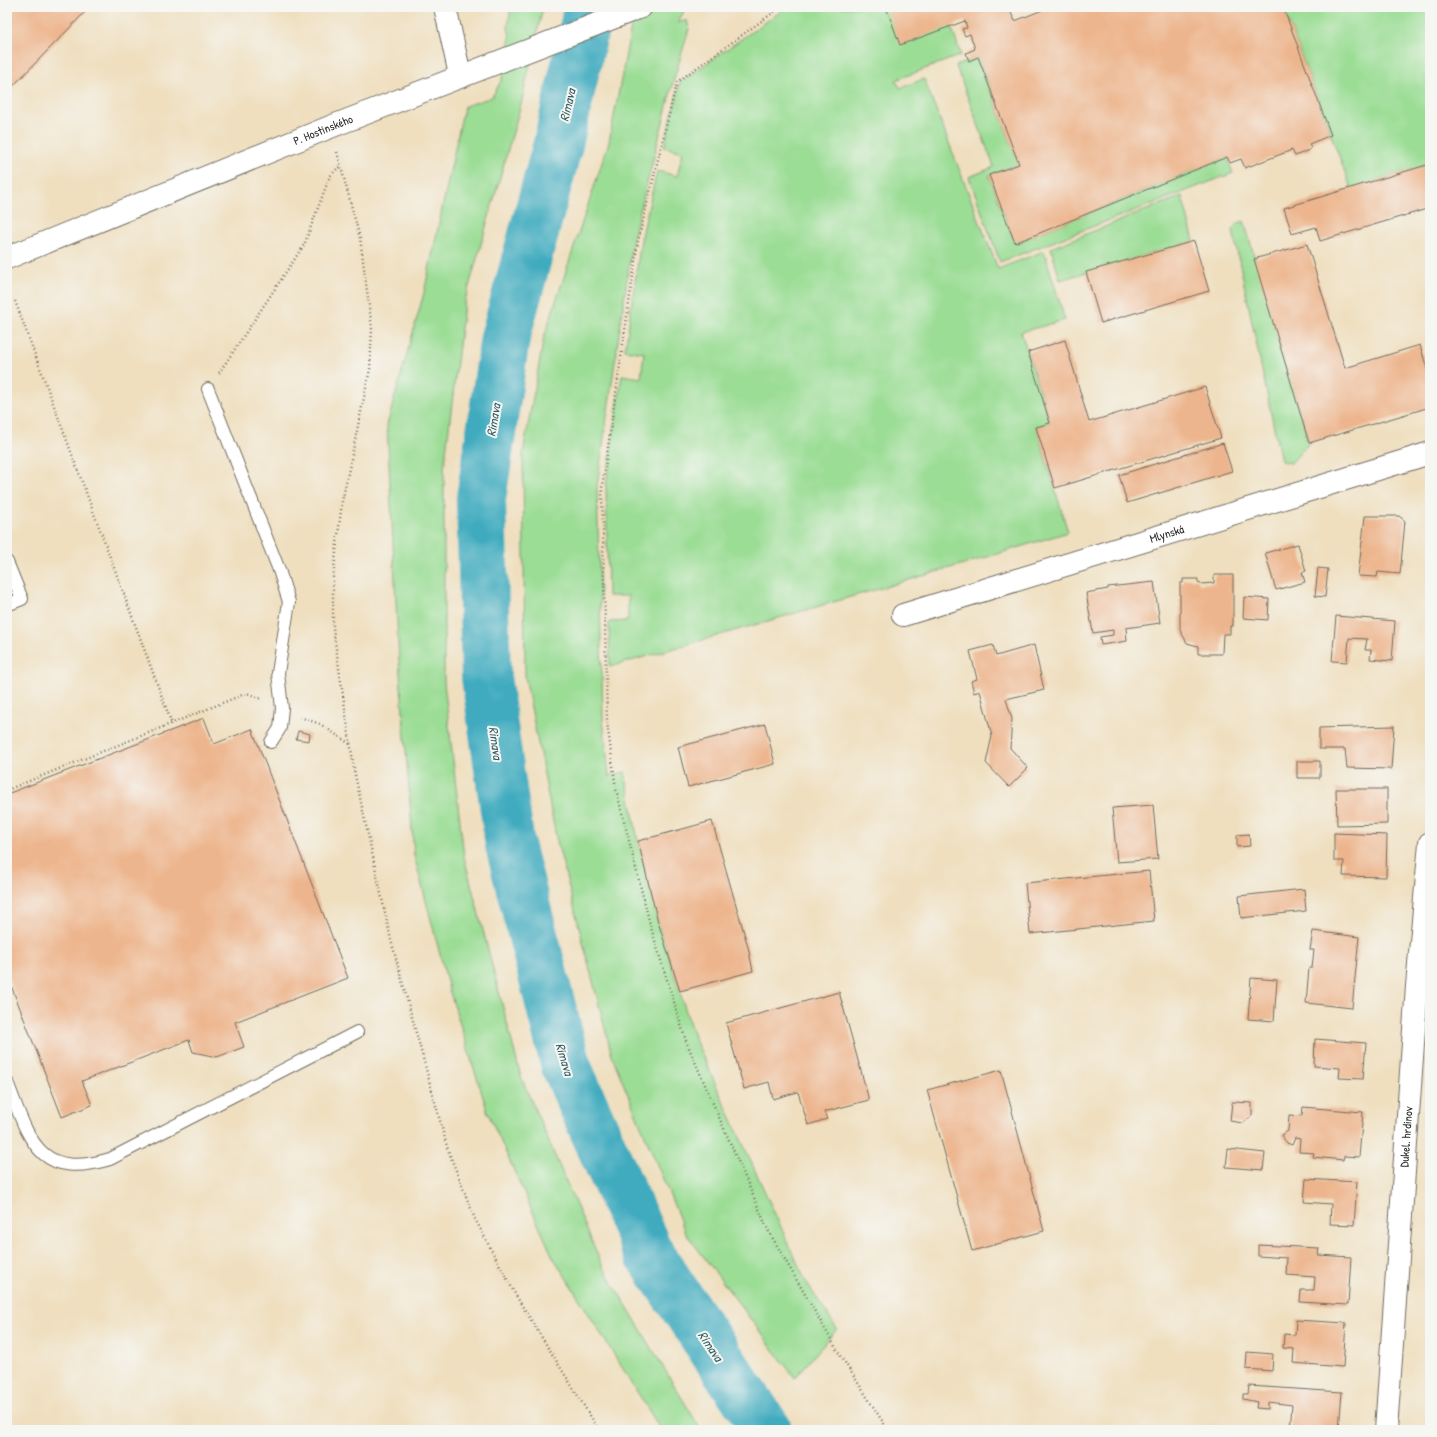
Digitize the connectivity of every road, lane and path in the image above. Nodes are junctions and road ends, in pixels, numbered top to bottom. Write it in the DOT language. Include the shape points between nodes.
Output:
graph roads {
  1 [pos="445,7"];
  2 [pos="641,7"];
  3 [pos="781,7"];
  4 [pos="460,75"];
  5 [pos="330,126"];
  6 [pos="340,166"];
  7 [pos="7,258"];
  8 [pos="15,301"];
  9 [pos="208,389"];
  10 [pos="1430,454"];
  11 [pos="7,562"];
  12 [pos="7,605"];
  13 [pos="903,615"];
  14 [pos="282,708"];
  15 [pos="172,724"];
  16 [pos="271,742"];
  17 [pos="350,744"];
  18 [pos="7,790"];
  19 [pos="1430,843"];
  20 [pos="1424,984"];
  21 [pos="357,1032"];
  22 [pos="7,1082"];
  23 [pos="599,1430"];
  24 [pos="888,1430"];
  25 [pos="1386,1430"];
  1 -- 4 [label="street"];
  2 -- 4 [label="street, P. Hostinského"];
  3 -- 24 [label="path" via="677,82 638,241 602,488 607,722 616,789 651,928 686,1041 768,1230 837,1350"];
  4 -- 5 [label="street, P. Hostinského"];
  5 -- 6 [label="path"];
  5 -- 7 [label="street, P. Hostinského"];
  6 -- 9 [label="path" via="330,176 304,245"];
  6 -- 17 [label="path" via="360,238 372,328 370,369 342,502 333,577 333,628"];
  8 -- 15 [label="path"];
  9 -- 14 [label="lane" via="279,570 289,602 278,673"];
  10 -- 13 [label="street, Mlynská"];
  11 -- 12 [label="lane" via="22,599"];
  14 -- 15 [label="path" via="247,693"];
  14 -- 16 [label="lane" via="280,728"];
  14 -- 17 [label="path" via="320,724"];
  15 -- 18 [label="path"];
  17 -- 23 [label="path" via="391,940 448,1150 475,1219 515,1294"];
  19 -- 20 [label="street, Dukel. hrdinov"];
  20 -- 25 [label="street, Dukel. hrdinov"];
  21 -- 22 [label="lane" via="110,1159 86,1165 63,1164 40,1150 30,1139"];
}
